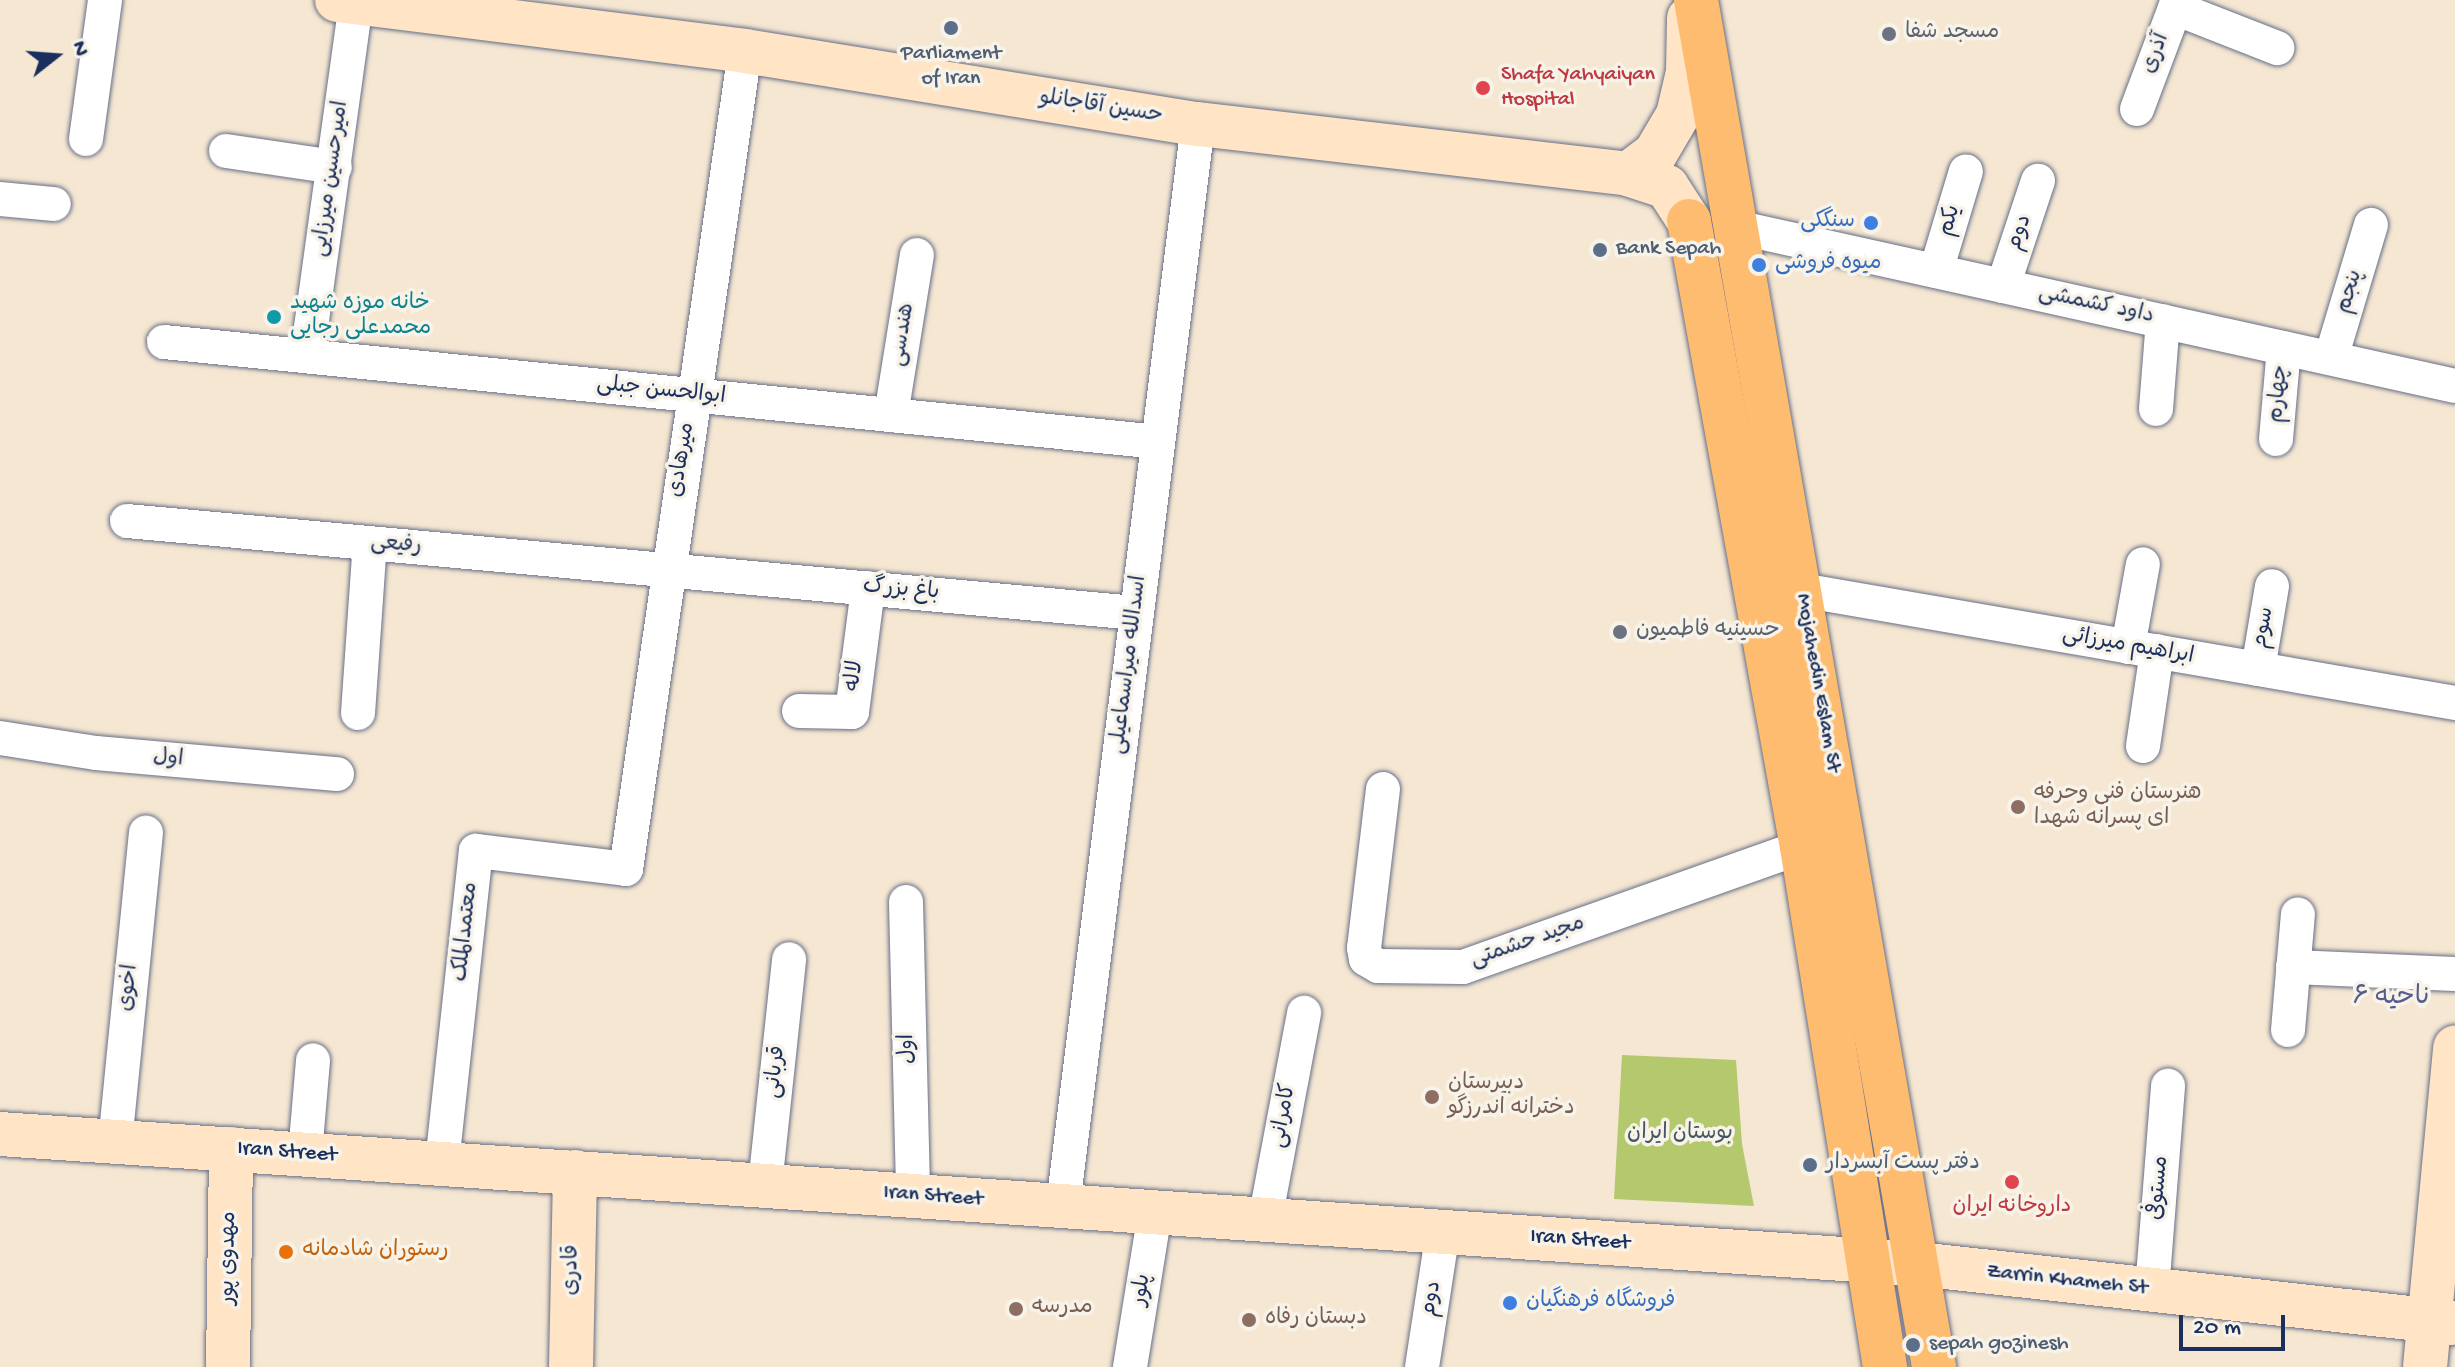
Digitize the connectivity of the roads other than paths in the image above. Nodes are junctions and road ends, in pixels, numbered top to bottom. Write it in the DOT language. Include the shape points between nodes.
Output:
graph roads {
  1 [pos="105,0"];
  2 [pos="1689,0"];
  3 [pos="1696,0"];
  4 [pos="347,1"];
  5 [pos="2176,4"];
  6 [pos="2277,48"];
  7 [pos="745,51"];
  8 [pos="2137,109"];
  9 [pos="1198,124"];
  10 [pos="86,139"];
  11 [pos="226,151"];
  12 [pos="335,167"];
  13 [pos="1966,171"];
  14 [pos="1628,174"];
  15 [pos="2038,181"];
  16 [pos="0,199"];
  17 [pos="54,204"];
  18 [pos="1689,221"];
  19 [pos="2371,225"];
  20 [pos="1736,227"];
  21 [pos="917,255"];
  22 [pos="1936,271"];
  23 [pos="2003,286"];
  24 [pos="2163,321"];
  25 [pos="164,342"];
  26 [pos="2284,348"];
  27 [pos="307,356"];
  28 [pos="2331,358"];
  29 [pos="2455,386"];
  30 [pos="693,395"];
  31 [pos="2156,409"];
  32 [pos="891,415"];
  33 [pos="2276,439"];
  34 [pos="1158,442"];
  35 [pos="127,521"];
  36 [pos="370,543"];
  37 [pos="2143,564"];
  38 [pos="665,570"];
  39 [pos="2272,586"];
  40 [pos="868,588"];
  41 [pos="1801,590"];
  42 [pos="1136,613"];
  43 [pos="2142,649"];
  44 [pos="2258,669"];
  45 [pos="2455,703"];
  46 [pos="799,711"];
  47 [pos="358,713"];
  48 [pos="0,738"];
  49 [pos="2143,746"];
  50 [pos="337,774"];
  51 [pos="1383,789"];
  52 [pos="146,833"];
  53 [pos="1802,847"];
  54 [pos="626,869"];
  55 [pos="906,902"];
  56 [pos="2298,914"];
  57 [pos="789,959"];
  58 [pos="2293,967"];
  59 [pos="2455,974"];
  60 [pos="1304,1013"];
  61 [pos="2288,1030"];
  62 [pos="2455,1047"];
  63 [pos="313,1060"];
  64 [pos="2168,1086"];
  65 [pos="0,1134"];
  66 [pos="115,1143"];
  67 [pos="231,1149"];
  68 [pos="305,1154"];
  69 [pos="442,1163"];
  70 [pos="575,1172"];
  71 [pos="765,1185"];
  72 [pos="913,1196"];
  73 [pos="1063,1205"];
  74 [pos="1155,1212"];
  75 [pos="1265,1220"];
  76 [pos="1443,1232"];
  77 [pos="1866,1261"];
  78 [pos="1918,1264"];
  79 [pos="2152,1290"];
  80 [pos="2442,1321"];
  81 [pos="228,1367"];
  82 [pos="571,1367"];
  83 [pos="1130,1367"];
  84 [pos="1422,1367"];
  85 [pos="1885,1367"];
  86 [pos="1934,1367"];
  87 [pos="2425,1367"];
  1 -- 10 [label="street"];
  2 -- 14 [label="main road" via="1688,72 1678,115 1655,154"];
  3 -- 20 [label="main road, Mojahedin Eslam St"];
  4 -- 7 [label="main road, حسین آقاجانلو"];
  4 -- 12 [label="street, امیرحسین میرزایی"];
  5 -- 6 [label="street"];
  5 -- 8 [label="street, آذری"];
  7 -- 9 [label="main road, حسین آقاجانلو"];
  7 -- 30 [label="street, میرهادی"];
  9 -- 14 [label="main road, حسین آقاجانلو"];
  9 -- 34 [label="street, اسدالله میراسماعیلی"];
  11 -- 12 [label="street"];
  12 -- 27 [label="street, امیرحسین میرزایی"];
  13 -- 22 [label="street, یکم"];
  14 -- 18 [label="main road, حسین آقاجانلو" via="1667,187"];
  15 -- 23 [label="street, دوم"];
  16 -- 17 [label="street"];
  18 -- 53 [label="main road, Mojahedin Eslam St"];
  19 -- 28 [label="street, پنجم"];
  20 -- 22 [label="street, داود کشمشی"];
  20 -- 41 [label="main road, Mojahedin Eslam St"];
  21 -- 32 [label="street, هندسی"];
  22 -- 23 [label="street, داود کشمشی"];
  23 -- 24 [label="street, داود کشمشی"];
  24 -- 26 [label="street, داود کشمشی"];
  24 -- 31 [label="street"];
  25 -- 27 [label="street, ابوالحسن جبلی"];
  26 -- 28 [label="street, داود کشمشی"];
  26 -- 33 [label="street, چهارم"];
  27 -- 30 [label="street, ابوالحسن جبلی"];
  28 -- 29 [label="street, داود کشمشی"];
  30 -- 32 [label="street, ابوالحسن جبلی"];
  30 -- 38 [label="street, میرهادی"];
  32 -- 34 [label="street, ابوالحسن جبلی"];
  34 -- 42 [label="street, اسدالله میراسماعیلی"];
  35 -- 36 [label="street, رفیعی"];
  36 -- 38 [label="street, رفیعی"];
  36 -- 47 [label="street"];
  37 -- 43 [label="street"];
  38 -- 40 [label="street, باغ بزرگ"];
  38 -- 54 [label="street, میرهادی"];
  39 -- 44 [label="street, سوم"];
  40 -- 42 [label="street, باغ بزرگ"];
  40 -- 46 [label="street, لاله" via="852,712"];
  41 -- 43 [label="street, ابراهیم میرزائی"];
  41 -- 78 [label="main road, Mojahedin Eslam St"];
  42 -- 73 [label="street, اسدالله میراسماعیلی"];
  43 -- 44 [label="street, ابراهیم میرزائی"];
  43 -- 49 [label="street"];
  44 -- 45 [label="street, ابراهیم میرزائی"];
  48 -- 50 [label="street, اول" via="96,753"];
  51 -- 53 [label="street, مجید حشمتی" via="1364,948 1366,959 1378,966 1463,967"];
  52 -- 66 [label="street, اخوی"];
  53 -- 77 [label="main road, Mojahedin Eslam St"];
  54 -- 69 [label="street, معتمدالملک" via="476,851"];
  55 -- 72 [label="street, اول"];
  56 -- 58 [label="street"];
  57 -- 71 [label="street, قربانی"];
  58 -- 59 [label="street"];
  58 -- 61 [label="street"];
  60 -- 75 [label="street, کامرانی"];
  62 -- 80 [label="main road"];
  63 -- 68 [label="street"];
  64 -- 79 [label="street, مستوفی"];
  65 -- 66 [label="main road, Iran Street"];
  66 -- 67 [label="main road, Iran Street"];
  67 -- 68 [label="main road, Iran Street"];
  67 -- 81 [label="main road, مهدوی پور"];
  68 -- 69 [label="main road, Iran Street"];
  69 -- 70 [label="main road, Iran Street"];
  70 -- 71 [label="main road, Iran Street"];
  70 -- 82 [label="main road, قادرى"];
  71 -- 72 [label="main road, Iran Street"];
  72 -- 73 [label="main road, Iran Street"];
  73 -- 74 [label="main road, Iran Street"];
  74 -- 75 [label="main road, Iran Street"];
  74 -- 83 [label="street, پلور"];
  75 -- 76 [label="main road, Iran Street"];
  76 -- 77 [label="main road, Iran Street"];
  76 -- 84 [label="street, دوم"];
  77 -- 78 [label="main road, Iran Street"];
  77 -- 85 [label="main road, Mojahedin Eslam St"];
  78 -- 79 [label="main road, Zarrin Khameh St"];
  78 -- 86 [label="main road, Mojahedin Eslam St"];
  79 -- 80 [label="main road, Zarrin Khameh St"];
  80 -- 87 [label="main road"];
}
